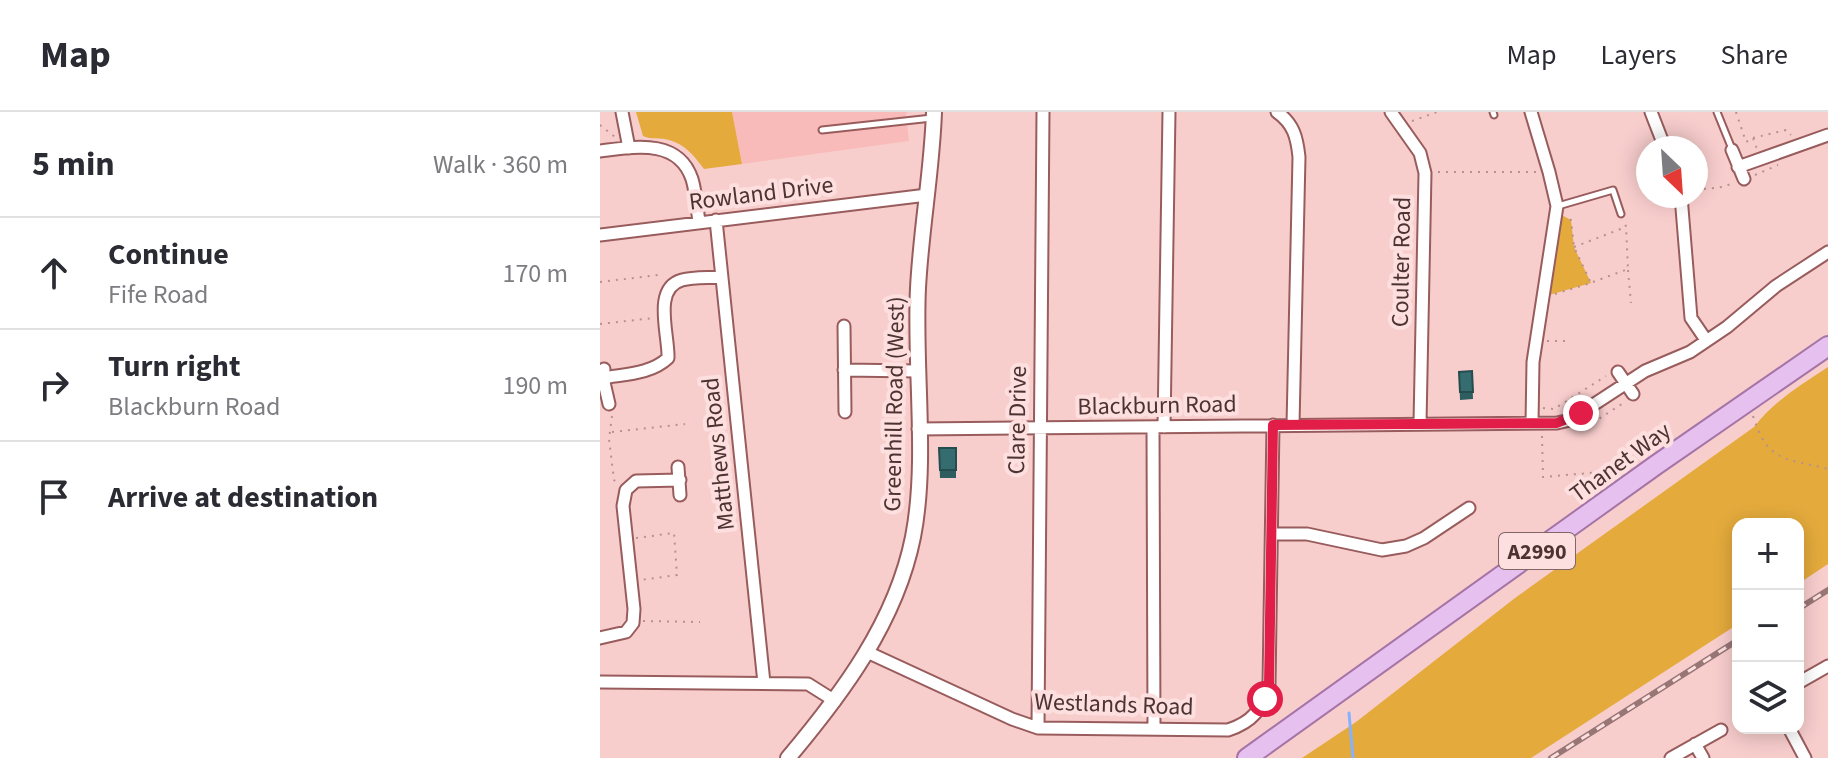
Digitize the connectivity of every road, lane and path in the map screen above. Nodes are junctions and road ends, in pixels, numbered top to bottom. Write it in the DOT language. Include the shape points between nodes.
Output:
graph roads {
  1 [pos="622,112"];
  2 [pos="1043,112"];
  3 [pos="1169,112"];
  4 [pos="1391,112"];
  5 [pos="1437,112"];
  6 [pos="1531,112"];
  7 [pos="1651,112"];
  8 [pos="1717,112"];
  9 [pos="1736,112"];
  10 [pos="934,115"];
  11 [pos="1281,115"];
  12 [pos="1401,125"];
  13 [pos="822,130"];
  14 [pos="1828,135"];
  15 [pos="1660,136"];
  16 [pos="1753,138"];
  17 [pos="1799,145"];
  18 [pos="629,148"];
  19 [pos="1732,150"];
  20 [pos="600,151"];
  21 [pos="1760,159"];
  22 [pos="1738,167"];
  23 [pos="1549,172"];
  24 [pos="1425,173"];
  25 [pos="1744,179"];
  26 [pos="927,195"];
  27 [pos="1682,208"];
  28 [pos="1556,209"];
  29 [pos="1621,214"];
  30 [pos="716,220"];
  31 [pos="699,222"];
  32 [pos="1626,227"];
  33 [pos="600,235"];
  34 [pos="1574,247"];
  35 [pos="1828,252"];
  36 [pos="1628,269"];
  37 [pos="721,277"];
  38 [pos="600,282"];
  39 [pos="1591,283"];
  40 [pos="672,286"];
  41 [pos="1542,297"];
  42 [pos="1631,303"];
  43 [pos="666,317"];
  44 [pos="600,324"];
  45 [pos="843,326"];
  46 [pos="1535,340"];
  47 [pos="1706,340"];
  48 [pos="1568,341"];
  49 [pos="1828,346"];
  50 [pos="844,370"];
  51 [pos="917,371"];
  52 [pos="1615,372"];
  53 [pos="1625,384"];
  54 [pos="1633,394"];
  55 [pos="609,404"];
  56 [pos="1543,408"];
  57 [pos="844,412"];
  58 [pos="1753,415"];
  59 [pos="1420,423"];
  60 [pos="1537,423"];
  61 [pos="685,424"];
  62 [pos="1273,425"];
  63 [pos="1293,425"];
  64 [pos="1158,427"];
  65 [pos="1039,428"];
  66 [pos="918,429"];
  67 [pos="611,432"];
  68 [pos="678,467"];
  69 [pos="1828,469"];
  70 [pos="1613,471"];
  71 [pos="680,480"];
  72 [pos="626,490"];
  73 [pos="680,495"];
  74 [pos="1461,509"];
  75 [pos="1272,534"];
  76 [pos="627,539"];
  77 [pos="631,581"];
  78 [pos="633,621"];
  79 [pos="700,622"];
  80 [pos="600,638"];
  81 [pos="867,652"];
  82 [pos="1828,666"];
  83 [pos="1804,680"];
  84 [pos="600,682"];
  85 [pos="764,683"];
  86 [pos="835,701"];
  87 [pos="1038,728"];
  88 [pos="1154,729"];
  89 [pos="1721,730"];
  90 [pos="1792,734"];
  91 [pos="1695,744"];
  92 [pos="792,757"];
  93 [pos="1247,758"];
  94 [pos="1671,758"];
  95 [pos="1703,758"];
  96 [pos="1805,758"];
  1 -- 18 [label="street"];
  2 -- 65 [label="street, Clare Drive"];
  3 -- 64 [label="street"];
  4 -- 12 [label="street, Coulter Road"];
  5 -- 12 [label="path"];
  6 -- 23 [label="street"];
  7 -- 15 [label="street"];
  8 -- 19 [label="lane"];
  9 -- 16 [label="path" via="1746,142"];
  10 -- 13 [label="lane"];
  10 -- 26 [label="street, Greenhill Road (West)"];
  11 -- 63 [label="street" via="1297,138 1299,157"];
  12 -- 24 [label="street, Coulter Road" via="1420,153"];
  14 -- 17 [label="street"];
  16 -- 17 [label="path" via="1786,130"];
  16 -- 21 [label="path"];
  17 -- 21 [label="street"];
  18 -- 20 [label="street"];
  18 -- 31 [label="street" via="658,147 683,163 692,179"];
  19 -- 22 [label="street"];
  21 -- 22 [label="street"];
  22 -- 25 [label="street"];
  23 -- 24 [label="path"];
  23 -- 28 [label="street"];
  24 -- 59 [label="street, Coulter Road"];
  26 -- 30 [label="street, Rowland Drive"];
  26 -- 51 [label="street, Greenhill Road (West)"];
  27 -- 47 [label="street" via="1691,318"];
  28 -- 29 [label="lane" via="1613,190"];
  28 -- 34 [label="path" via="1571,220"];
  28 -- 41 [label="street"];
  29 -- 32 [label="path"];
  30 -- 31 [label="street, Rowland Drive"];
  30 -- 37 [label="street, Matthews Road"];
  31 -- 33 [label="street, Rowland Drive"];
  32 -- 34 [label="path"];
  32 -- 36 [label="path"];
  34 -- 39 [label="path"];
  35 -- 47 [label="street, Blackburn Road"];
  36 -- 39 [label="path"];
  36 -- 42 [label="path"];
  37 -- 40 [label="street" via="680,280"];
  37 -- 85 [label="street, Matthews Road"];
  38 -- 40 [label="path" via="658,275"];
  39 -- 41 [label="path"];
  40 -- 43 [label="street" via="664,301"];
  41 -- 46 [label="street"];
  43 -- 44 [label="path"];
  43 -- 55 [label="street" via="668,358 649,371 604,373"];
  45 -- 50 [label="street"];
  46 -- 48 [label="path"];
  46 -- 60 [label="street"];
  47 -- 53 [label="street, Blackburn Road"];
  49 -- 93 [label="main road, Thanet Way / A2990"];
  50 -- 51 [label="street"];
  50 -- 57 [label="street"];
  51 -- 66 [label="street, Greenhill Road (West)"];
  52 -- 53 [label="street"];
  52 -- 56 [label="path" via="1554,409"];
  53 -- 54 [label="street"];
  53 -- 60 [label="street, Blackburn Road" via="1570,420"];
  55 -- 67 [label="path"];
  58 -- 69 [label="path" via="1769,449 1781,459"];
  59 -- 60 [label="street, Blackburn Road"];
  59 -- 63 [label="street, Blackburn Road"];
  60 -- 70 [label="path" via="1543,477"];
  61 -- 67 [label="path"];
  62 -- 63 [label="street, Blackburn Road"];
  62 -- 64 [label="street, Blackburn Road"];
  62 -- 75 [label="street"];
  64 -- 65 [label="street, Blackburn Road"];
  64 -- 88 [label="street"];
  65 -- 66 [label="street, Blackburn Road"];
  65 -- 87 [label="street, Clare Drive"];
  66 -- 81 [label="street, Greenhill Road (West)" via="913,536 900,581"];
  67 -- 72 [label="path" via="614,480"];
  68 -- 71 [label="street"];
  71 -- 72 [label="street" via="636,481"];
  71 -- 73 [label="street"];
  72 -- 76 [label="street"];
  74 -- 75 [label="street" via="1406,546 1382,550 1317,536"];
  75 -- 88 [label="street, Westlands Road" via="1269,685 1257,715 1228,730"];
  76 -- 77 [label="street"];
  76 -- 77 [label="path" via="674,533 677,575"];
  77 -- 78 [label="street"];
  78 -- 79 [label="path"];
  78 -- 80 [label="street" via="617,637"];
  81 -- 86 [label="street, Greenhill Road (West)"];
  81 -- 87 [label="street, Westlands Road"];
  82 -- 83 [label="street"];
  84 -- 85 [label="street"];
  85 -- 86 [label="street" via="808,684"];
  86 -- 92 [label="street, Greenhill Road (West)"];
  87 -- 88 [label="street, Westlands Road"];
  89 -- 91 [label="street"];
  90 -- 96 [label="street"];
  91 -- 94 [label="street"];
  91 -- 95 [label="street"];
}
